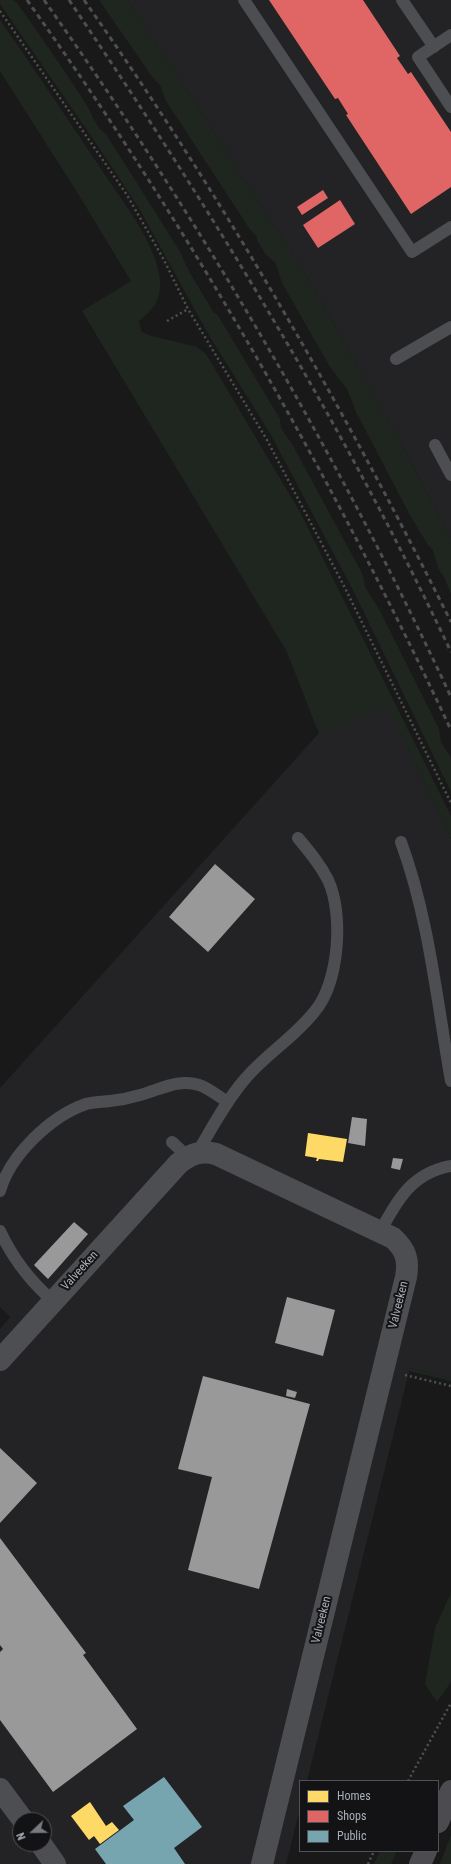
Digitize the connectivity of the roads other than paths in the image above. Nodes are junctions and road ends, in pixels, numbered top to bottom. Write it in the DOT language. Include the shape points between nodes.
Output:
graph roads {
  1 [pos="244,0"];
  2 [pos="402,0"];
  3 [pos="451,35"];
  4 [pos="434,46"];
  5 [pos="451,107"];
  6 [pos="451,227"];
  7 [pos="451,327"];
  8 [pos="396,359"];
  9 [pos="435,444"];
  10 [pos="451,475"];
  11 [pos="298,838"];
  12 [pos="401,842"];
  13 [pos="451,1081"];
  14 [pos="228,1102"];
  15 [pos="172,1142"];
  16 [pos="192,1155"];
  17 [pos="451,1166"];
  18 [pos="0,1191"];
  19 [pos="0,1231"];
  20 [pos="380,1232"];
  21 [pos="53,1301"];
  22 [pos="0,1360"];
  23 [pos="0,1789"];
  24 [pos="451,1791"];
  25 [pos="17,1812"];
  26 [pos="439,1820"];
  27 [pos="47,1852"];
  28 [pos="426,1852"];
  29 [pos="55,1864"];
  30 [pos="262,1864"];
  31 [pos="420,1864"];
  1 -- 6 [label="lane" via="412,252"];
  2 -- 4 [label="lane"];
  3 -- 4 [label="lane"];
  4 -- 5 [label="lane" via="418,57"];
  7 -- 8 [label="lane"];
  9 -- 10 [label="lane"];
  11 -- 14 [label="lane" via="320,867 334,900 336,952 331,979 324,999 314,1012 264,1057"];
  12 -- 13 [label="lane" via="413,874 420,904"];
  14 -- 16 [label="lane"];
  14 -- 18 [label="lane" via="199,1085 184,1083 166,1086 140,1096 87,1104 67,1112 47,1126 25,1147 10,1168"];
  15 -- 16 [label="lane"];
  16 -- 20 [label="street, Valveeken" via="207,1152 216,1154"];
  16 -- 21 [label="street, Valveeken" via="179,1163"];
  17 -- 20 [label="lane" via="428,1173 408,1187"];
  19 -- 21 [label="lane" via="17,1262 38,1288"];
  20 -- 30 [label="street, Valveeken" via="401,1245 407,1254 408,1266"];
  21 -- 22 [label="street, Valveeken"];
  23 -- 25 [label="street"];
  24 -- 26 [label="main road"];
  27 -- 29 [label="street"];
  28 -- 31 [label="main road"];
}
